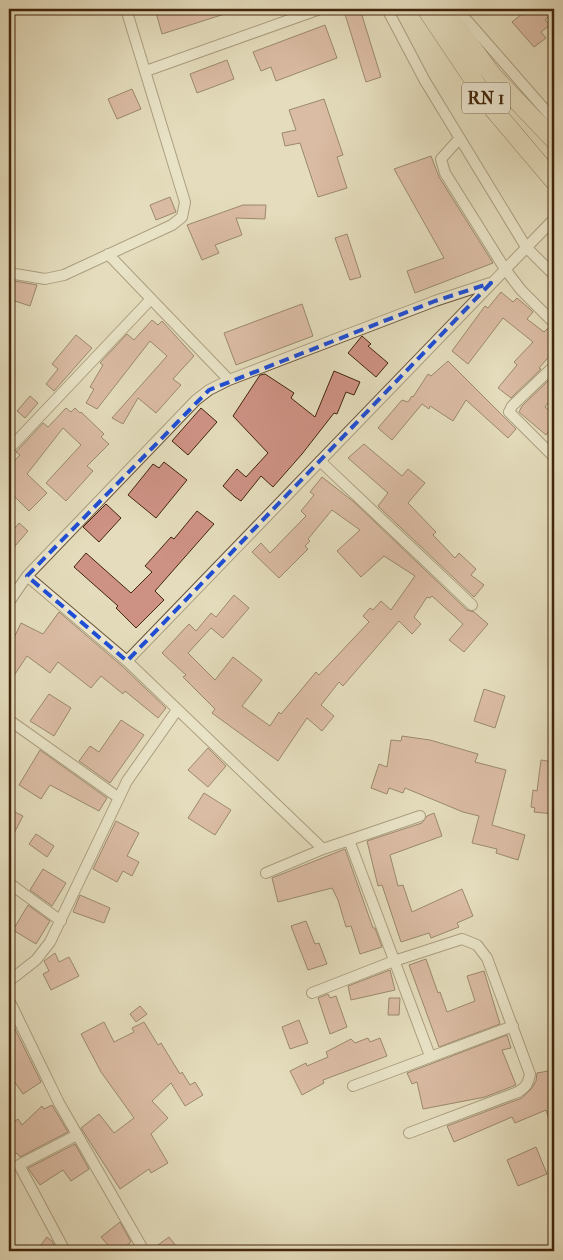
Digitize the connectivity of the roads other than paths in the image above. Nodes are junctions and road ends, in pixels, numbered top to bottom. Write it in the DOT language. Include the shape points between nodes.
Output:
graph roads {
  1 [pos="126,9"];
  2 [pos="320,9"];
  3 [pos="387,9"];
  4 [pos="426,9"];
  5 [pos="444,9"];
  6 [pos="457,9"];
  7 [pos="146,71"];
  8 [pos="554,120"];
  9 [pos="459,139"];
  10 [pos="554,140"];
  11 [pos="554,181"];
  12 [pos="554,219"];
  13 [pos="526,247"];
  14 [pos="108,254"];
  15 [pos="505,269"];
  16 [pos="9,273"];
  17 [pos="554,275"];
  18 [pos="491,283"];
  19 [pos="151,299"];
  20 [pos="554,323"];
  21 [pos="554,366"];
  22 [pos="229,380"];
  23 [pos="9,449"];
  24 [pos="554,457"];
  25 [pos="320,461"];
  26 [pos="27,576"];
  27 [pos="9,602"];
  28 [pos="472,605"];
  29 [pos="126,661"];
  30 [pos="177,710"];
  31 [pos="9,720"];
  32 [pos="119,798"];
  33 [pos="420,816"];
  34 [pos="349,840"];
  35 [pos="323,849"];
  36 [pos="266,874"];
  37 [pos="9,883"];
  38 [pos="61,921"];
  39 [pos="394,961"];
  40 [pos="9,981"];
  41 [pos="312,993"];
  42 [pos="9,1000"];
  43 [pos="513,1026"];
  44 [pos="430,1056"];
  45 [pos="354,1086"];
  46 [pos="409,1133"];
  47 [pos="77,1135"];
  48 [pos="65,1251"];
  49 [pos="144,1251"];
  1 -- 7 [label="street"];
  2 -- 7 [label="street"];
  3 -- 9 [label="street" via="424,81"];
  4 -- 11 [label="highway, RN 1" via="493,109"];
  5 -- 10 [label="highway, RN 1" via="493,76"];
  6 -- 8 [label="street"];
  7 -- 14 [label="street" via="185,206 182,217 172,225"];
  9 -- 13 [label="street"];
  9 -- 15 [label="street" via="441,163"];
  12 -- 13 [label="street"];
  13 -- 15 [label="street"];
  13 -- 17 [label="street"];
  14 -- 16 [label="street" via="54,278 37,279"];
  14 -- 19 [label="street"];
  15 -- 18 [label="street"];
  15 -- 20 [label="street"];
  18 -- 22 [label="street" via="435,301"];
  18 -- 25 [label="street"];
  19 -- 22 [label="street"];
  19 -- 23 [label="street"];
  21 -- 24 [label="street" via="509,412"];
  22 -- 26 [label="street" via="196,400"];
  25 -- 28 [label="street"];
  25 -- 29 [label="street"];
  26 -- 27 [label="street"];
  26 -- 29 [label="street"];
  29 -- 30 [label="street"];
  30 -- 32 [label="street"];
  30 -- 35 [label="street"];
  31 -- 32 [label="street"];
  32 -- 38 [label="street"];
  33 -- 34 [label="street"];
  34 -- 35 [label="street"];
  34 -- 39 [label="street"];
  35 -- 36 [label="street"];
  37 -- 38 [label="street"];
  38 -- 40 [label="street" via="36,960"];
  39 -- 41 [label="street"];
  39 -- 43 [label="street" via="458,940 468,940 477,945 487,958"];
  39 -- 44 [label="street"];
  42 -- 47 [label="street"];
  43 -- 44 [label="street"];
  43 -- 46 [label="street" via="530,1074 526,1087"];
  44 -- 45 [label="street"];
  47 -- 48 [label="street" via="19,1165"];
  47 -- 49 [label="street"];
}
